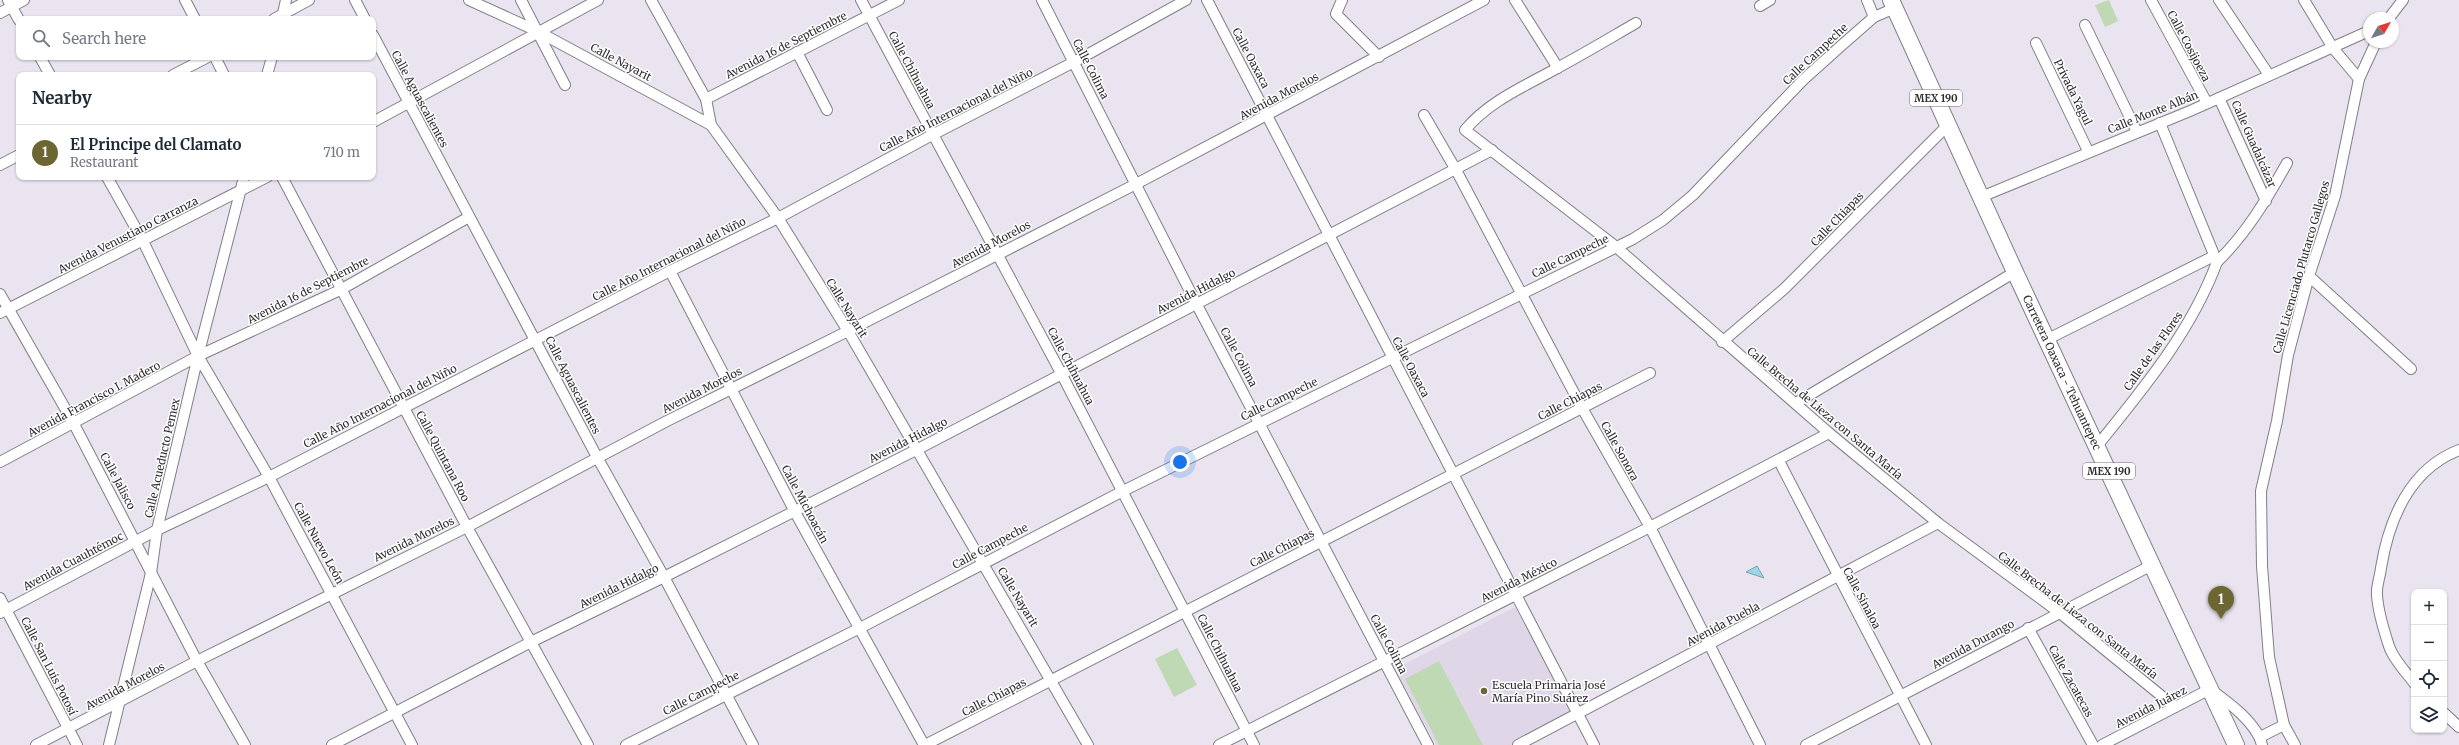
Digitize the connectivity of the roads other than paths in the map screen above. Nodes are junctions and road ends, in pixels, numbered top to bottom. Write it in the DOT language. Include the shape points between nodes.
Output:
graph roads {
  1 [pos="24,0"];
  2 [pos="185,0"];
  3 [pos="286,0"];
  4 [pos="309,0"];
  5 [pos="355,0"];
  6 [pos="470,0"];
  7 [pos="521,0"];
  8 [pos="598,0"];
  9 [pos="651,0"];
  10 [pos="862,0"];
  11 [pos="899,0"];
  12 [pos="1042,0"];
  13 [pos="1186,0"];
  14 [pos="1207,0"];
  15 [pos="1342,0"];
  16 [pos="1484,0"];
  17 [pos="1515,0"];
  18 [pos="1770,0"];
  19 [pos="2151,0"];
  20 [pos="2219,0"];
  21 [pos="2304,0"];
  22 [pos="2403,0"];
  23 [pos="1865,2"];
  24 [pos="10,3"];
  25 [pos="1893,4"];
  26 [pos="1760,6"];
  27 [pos="2394,12"];
  28 [pos="0,13"];
  29 [pos="870,15"];
  30 [pos="17,16"];
  31 [pos="193,16"];
  32 [pos="279,16"];
  33 [pos="281,16"];
  34 [pos="363,16"];
  35 [pos="1874,18"];
  36 [pos="1636,23"];
  37 [pos="2085,25"];
  38 [pos="537,31"];
  39 [pos="2363,34"];
  40 [pos="376,41"];
  41 [pos="2036,43"];
  42 [pos="2333,48"];
  43 [pos="2373,48"];
  44 [pos="797,52"];
  45 [pos="1379,57"];
  46 [pos="42,60"];
  47 [pos="202,60"];
  48 [pos="216,60"];
  49 [pos="271,60"];
  50 [pos="1074,62"];
  51 [pos="1558,68"];
  52 [pos="48,72"];
  53 [pos="179,72"];
  54 [pos="222,72"];
  55 [pos="268,72"];
  56 [pos="2269,75"];
  57 [pos="2359,79"];
  58 [pos="565,85"];
  59 [pos="2219,98"];
  60 [pos="706,99"];
  61 [pos="409,103"];
  62 [pos="2207,103"];
  63 [pos="827,110"];
  64 [pos="1424,115"];
  65 [pos="1268,116"];
  66 [pos="376,120"];
  67 [pos="2160,123"];
  68 [pos="711,125"];
  69 [pos="1948,125"];
  70 [pos="2137,132"];
  71 [pos="932,134"];
  72 [pos="1492,150"];
  73 [pos="2088,151"];
  74 [pos="16,157"];
  75 [pos="2287,163"];
  76 [pos="0,165"];
  77 [pos="1456,170"];
  78 [pos="109,180"];
  79 [pos="243,180"];
  80 [pos="261,180"];
  81 [pos="284,180"];
  82 [pos="1136,184"];
  83 [pos="241,190"];
  84 [pos="1981,196"];
  85 [pos="2266,201"];
  86 [pos="469,216"];
  87 [pos="778,218"];
  88 [pos="1329,236"];
  89 [pos="143,241"];
  90 [pos="1615,246"];
  91 [pos="997,254"];
  92 [pos="2216,259"];
  93 [pos="670,271"];
  94 [pos="2015,272"];
  95 [pos="2309,276"];
  96 [pos="340,290"];
  97 [pos="1523,292"];
  98 [pos="0,294"];
  99 [pos="1198,305"];
  100 [pos="4,311"];
  101 [pos="848,331"];
  102 [pos="536,339"];
  103 [pos="2048,339"];
  104 [pos="1722,342"];
  105 [pos="198,356"];
  106 [pos="1392,357"];
  107 [pos="2411,369"];
  108 [pos="1061,372"];
  109 [pos="1650,373"];
  110 [pos="732,388"];
  111 [pos="1796,403"];
  112 [pos="404,407"];
  113 [pos="1582,408"];
  114 [pos="1260,422"];
  115 [pos="74,424"];
  116 [pos="1828,433"];
  117 [pos="2097,446"];
  118 [pos="918,449"];
  119 [pos="2459,450"];
  120 [pos="597,458"];
  121 [pos="1780,461"];
  122 [pos="0,462"];
  123 [pos="1454,474"];
  124 [pos="269,477"];
  125 [pos="1123,491"];
  126 [pos="795,512"];
  127 [pos="1938,523"];
  128 [pos="467,527"];
  129 [pos="1650,527"];
  130 [pos="158,530"];
  131 [pos="137,541"];
  132 [pos="1322,542"];
  133 [pos="984,563"];
  134 [pos="2152,565"];
  135 [pos="151,573"];
  136 [pos="1837,576"];
  137 [pos="664,577"];
  138 [pos="332,592"];
  139 [pos="1515,596"];
  140 [pos="0,598"];
  141 [pos="3,611"];
  142 [pos="1186,611"];
  143 [pos="2060,613"];
  144 [pos="860,628"];
  145 [pos="2028,628"];
  146 [pos="531,642"];
  147 [pos="1710,645"];
  148 [pos="197,661"];
  149 [pos="1384,662"];
  150 [pos="2411,679"];
  151 [pos="1053,680"];
  152 [pos="2210,690"];
  153 [pos="726,693"];
  154 [pos="1900,696"];
  155 [pos="118,704"];
  156 [pos="2176,707"];
  157 [pos="394,712"];
  158 [pos="1578,714"];
  159 [pos="2447,716"];
  160 [pos="2284,726"];
  161 [pos="2459,728"];
  162 [pos="68,729"];
  163 [pos="1246,731"];
  164 [pos="2261,741"];
  165 [pos="36,745"];
  166 [pos="77,745"];
  167 [pos="109,745"];
  168 [pos="245,745"];
  169 [pos="332,745"];
  170 [pos="412,745"];
  171 [pos="588,745"];
  172 [pos="626,745"];
  173 [pos="753,745"];
  174 [pos="924,745"];
  175 [pos="1088,745"];
  176 [pos="1219,745"];
  177 [pos="1254,745"];
  178 [pos="1428,745"];
  179 [pos="1518,745"];
  180 [pos="1594,745"];
  181 [pos="1760,745"];
  182 [pos="1806,745"];
  183 [pos="1926,745"];
  184 [pos="2093,745"];
  185 [pos="2102,745"];
  186 [pos="2236,745"];
  187 [pos="2295,745"];
  1 -- 24 [label="street"];
  2 -- 31 [label="street"];
  3 -- 32 [label="street"];
  4 -- 33 [label="street"];
  5 -- 34 [label="street"];
  6 -- 38 [label="street, Calle Nayarit"];
  7 -- 38 [label="street"];
  8 -- 38 [label="street"];
  9 -- 60 [label="street"];
  10 -- 29 [label="street, Calle Chihuahua"];
  11 -- 29 [label="street, Avenida 16 de Septiembre"];
  12 -- 50 [label="street, Calle Colima"];
  13 -- 50 [label="street, Calle Año Internacional del Niño"];
  14 -- 65 [label="street, Calle Oaxaca"];
  15 -- 45 [label="street" via="1336,14"];
  16 -- 45 [label="street, Avenida Morelos"];
  17 -- 51 [label="street"];
  18 -- 26 [label="street"];
  19 -- 62 [label="street, Calle Cosijoeza"];
  20 -- 56 [label="street"];
  21 -- 42 [label="street"];
  22 -- 27 [label="street"];
  23 -- 35 [label="street"];
  24 -- 28 [label="street"];
  24 -- 30 [label="street"];
  25 -- 35 [label="street, Calle Campeche"];
  25 -- 69 [label="main road, Carretera Oaxaca - Tehuantepec / MEX 190"];
  29 -- 44 [label="street, Avenida 16 de Septiembre"];
  29 -- 71 [label="street, Calle Chihuahua"];
  35 -- 90 [label="street, Calle Campeche" via="1803,80 1693,195 1663,220 1633,239"];
  36 -- 51 [label="street"];
  37 -- 70 [label="street"];
  38 -- 58 [label="street"];
  38 -- 61 [label="street"];
  38 -- 68 [label="street, Calle Nayarit"];
  39 -- 42 [label="street, Calle Monte Albán"];
  40 -- 61 [label="street, Calle Aguascalientes"];
  41 -- 73 [label="street, Privada Yagul"];
  42 -- 56 [label="street, Calle Monte Albán"];
  42 -- 57 [label="street"];
  43 -- 57 [label="street, Calle Licenciado Plutarco Gallegos"];
  44 -- 60 [label="street, Avenida 16 de Septiembre"];
  44 -- 63 [label="street"];
  45 -- 65 [label="street, Avenida Morelos"];
  46 -- 52 [label="street"];
  47 -- 53 [label="street"];
  48 -- 54 [label="street"];
  49 -- 55 [label="street"];
  50 -- 71 [label="street, Calle Año Internacional del Niño"];
  50 -- 82 [label="street, Calle Colima"];
  51 -- 72 [label="street, Calle Brecha de Lieza con Santa María" via="1517,88 1476,116 1465,130"];
  56 -- 59 [label="street, Calle Monte Albán"];
  57 -- 95 [label="street, Calle Licenciado Plutarco Gallegos" via="2335,196"];
  59 -- 62 [label="street, Calle Monte Albán"];
  59 -- 85 [label="street, Calle Guadalcázar"];
  60 -- 68 [label="street"];
  61 -- 66 [label="street"];
  61 -- 86 [label="street, Calle Aguascalientes"];
  62 -- 67 [label="street, Calle Monte Albán"];
  64 -- 77 [label="street, Calle Sonora"];
  65 -- 82 [label="street, Avenida Morelos"];
  65 -- 88 [label="street, Calle Oaxaca"];
  67 -- 70 [label="street, Calle Monte Albán"];
  67 -- 92 [label="street"];
  68 -- 87 [label="street, Calle Nayarit"];
  69 -- 84 [label="main road, Carretera Oaxaca - Tehuantepec / MEX 190"];
  69 -- 104 [label="street, Calle Chiapas" via="1805,268"];
  70 -- 73 [label="street, Calle Monte Albán"];
  71 -- 87 [label="street, Calle Año Internacional del Niño"];
  71 -- 91 [label="street, Calle Chihuahua"];
  72 -- 77 [label="street, Avenida Hidalgo"];
  72 -- 90 [label="street, Calle Brecha de Lieza con Santa María"];
  73 -- 84 [label="street, Calle Monte Albán"];
  74 -- 76 [label="street"];
  75 -- 85 [label="street, Calle de las Flores"];
  77 -- 88 [label="street, Avenida Hidalgo"];
  77 -- 97 [label="street, Calle Sonora"];
  78 -- 89 [label="street"];
  79 -- 83 [label="street, Calle Acueducto Pemex"];
  80 -- 83 [label="street, Avenida Venustiano Carranza"];
  81 -- 96 [label="street, Calle Quintana Roo"];
  82 -- 91 [label="street, Avenida Morelos"];
  82 -- 99 [label="street, Calle Colima"];
  83 -- 89 [label="street, Avenida Venustiano Carranza"];
  83 -- 105 [label="street, Calle Acueducto Pemex"];
  84 -- 94 [label="main road, Carretera Oaxaca - Tehuantepec / MEX 190"];
  85 -- 92 [label="street, Calle de las Flores" via="2235,245"];
  86 -- 96 [label="street, Avenida 16 de Septiembre"];
  86 -- 102 [label="street, Calle Aguascalientes"];
  87 -- 93 [label="street, Calle Año Internacional del Niño"];
  87 -- 101 [label="street, Calle Nayarit"];
  88 -- 99 [label="street, Avenida Hidalgo"];
  88 -- 106 [label="street, Calle Oaxaca"];
  89 -- 100 [label="street, Avenida Venustiano Carranza"];
  89 -- 105 [label="street"];
  90 -- 97 [label="street, Calle Campeche"];
  90 -- 104 [label="street, Calle Brecha de Lieza con Santa María"];
  91 -- 101 [label="street, Avenida Morelos"];
  91 -- 108 [label="street, Calle Chihuahua"];
  92 -- 103 [label="street, Calle de las Flores"];
  92 -- 117 [label="street, Calle de las Flores" via="2196,310 2152,378"];
  93 -- 102 [label="street, Calle Año Internacional del Niño"];
  93 -- 110 [label="street, Calle Michoacán"];
  94 -- 103 [label="main road, Carretera Oaxaca - Tehuantepec / MEX 190"];
  94 -- 111 [label="street"];
  95 -- 107 [label="street"];
  95 -- 160 [label="street, Calle Licenciado Plutarco Gallegos" via="2288,355 2277,421 2261,491 2262,566 2269,657"];
  96 -- 105 [label="street, Avenida 16 de Septiembre"];
  96 -- 112 [label="street, Calle Quintana Roo"];
  97 -- 106 [label="street, Calle Campeche"];
  97 -- 113 [label="street, Calle Sonora"];
  98 -- 100 [label="street, Calle Jalisco"];
  99 -- 108 [label="street, Avenida Hidalgo"];
  99 -- 114 [label="street, Calle Colima"];
  100 -- 115 [label="street, Calle Jalisco"];
  101 -- 110 [label="street, Avenida Morelos"];
  101 -- 118 [label="street, Calle Nayarit"];
  102 -- 112 [label="street, Calle Año Internacional del Niño"];
  102 -- 120 [label="street, Calle Aguascalientes"];
  103 -- 117 [label="main road, Carretera Oaxaca - Tehuantepec / MEX 190"];
  104 -- 111 [label="street, Calle Brecha de Lieza con Santa María"];
  105 -- 115 [label="street, Avenida Francisco I. Madero"];
  105 -- 124 [label="street, Calle Nuevo León"];
  105 -- 130 [label="street, Calle Acueducto Pemex"];
  106 -- 114 [label="street, Calle Campeche"];
  106 -- 123 [label="street, Calle Oaxaca"];
  108 -- 118 [label="street, Avenida Hidalgo"];
  108 -- 125 [label="street, Calle Chihuahua"];
  109 -- 113 [label="street, Calle Chiapas"];
  110 -- 120 [label="street, Avenida Morelos"];
  110 -- 126 [label="street, Calle Michoacán"];
  111 -- 116 [label="street, Calle Brecha de Lieza con Santa María"];
  112 -- 124 [label="street, Calle Año Internacional del Niño"];
  112 -- 128 [label="street, Calle Quintana Roo"];
  113 -- 123 [label="street, Calle Chiapas"];
  113 -- 129 [label="street, Calle Sonora"];
  114 -- 125 [label="street, Calle Campeche"];
  114 -- 132 [label="street, Calle Colima"];
  115 -- 122 [label="street, Avenida Francisco I. Madero"];
  115 -- 131 [label="street, Calle Jalisco"];
  116 -- 121 [label="street, Avenida México"];
  116 -- 127 [label="street, Calle Brecha de Lieza con Santa María"];
  117 -- 134 [label="main road, Carretera Oaxaca - Tehuantepec / MEX 190"];
  118 -- 126 [label="street, Avenida Hidalgo"];
  118 -- 133 [label="street, Calle Nayarit"];
  119 -- 150 [label="street" via="2437,462 2408,489 2394,516 2384,552 2377,595 2389,647"];
  120 -- 128 [label="street, Avenida Morelos"];
  120 -- 137 [label="street, Calle Aguascalientes"];
  121 -- 129 [label="street, Avenida México"];
  121 -- 136 [label="street, Calle Sinaloa"];
  123 -- 132 [label="street, Calle Chiapas"];
  123 -- 139 [label="street, Calle Oaxaca"];
  124 -- 130 [label="street, Calle Año Internacional del Niño"];
  124 -- 138 [label="street, Calle Nuevo León"];
  125 -- 133 [label="street, Calle Campeche"];
  125 -- 142 [label="street, Calle Chihuahua"];
  126 -- 137 [label="street, Avenida Hidalgo"];
  126 -- 144 [label="street, Calle Michoacán"];
  127 -- 136 [label="street, Avenida Puebla"];
  127 -- 143 [label="street, Calle Brecha de Lieza con Santa María"];
  128 -- 138 [label="street, Avenida Morelos"];
  128 -- 146 [label="street, Calle Quintana Roo"];
  129 -- 139 [label="street, Avenida México"];
  129 -- 147 [label="street, Calle Sonora"];
  130 -- 131 [label="street, Avenida Cuauhtémoc"];
  130 -- 135 [label="street, Calle Acueducto Pemex"];
  131 -- 135 [label="street, Calle Jalisco"];
  131 -- 141 [label="street, Avenida Cuauhtémoc"];
  132 -- 142 [label="street, Calle Chiapas"];
  132 -- 149 [label="street, Calle Colima"];
  133 -- 144 [label="street, Calle Campeche"];
  133 -- 151 [label="street, Calle Nayarit"];
  134 -- 143 [label="street, Avenida Durango"];
  134 -- 152 [label="main road, Carretera Oaxaca - Tehuantepec / MEX 190"];
  135 -- 148 [label="street, Calle Jalisco"];
  135 -- 155 [label="street, Calle Acueducto Pemex"];
  136 -- 147 [label="street, Avenida Puebla"];
  136 -- 154 [label="street, Calle Sinaloa"];
  137 -- 146 [label="street, Avenida Hidalgo"];
  137 -- 153 [label="street, Calle Aguascalientes"];
  138 -- 148 [label="street, Avenida Morelos"];
  138 -- 157 [label="street, Calle Nuevo León"];
  139 -- 149 [label="street, Avenida México"];
  139 -- 158 [label="street, Calle Oaxaca"];
  140 -- 141 [label="street, Calle San Luis Potosí"];
  141 -- 162 [label="street, Calle San Luis Potosí"];
  142 -- 151 [label="street, Calle Chiapas"];
  142 -- 163 [label="street, Calle Chihuahua"];
  143 -- 145 [label="street, Avenida Durango"];
  143 -- 156 [label="street, Calle Brecha de Lieza con Santa María"];
  144 -- 153 [label="street, Calle Campeche"];
  144 -- 174 [label="street, Calle Michoacán"];
  145 -- 154 [label="street, Avenida Durango"];
  145 -- 184 [label="street, Calle Zacatecas"];
  146 -- 157 [label="street, Avenida Hidalgo"];
  146 -- 171 [label="street, Calle Quintana Roo"];
  147 -- 158 [label="street, Avenida Puebla"];
  147 -- 181 [label="street, Calle Sonora"];
  148 -- 155 [label="street, Avenida Morelos"];
  148 -- 168 [label="street, Calle Jalisco"];
  149 -- 163 [label="street, Avenida México"];
  149 -- 178 [label="street, Calle Colima"];
  151 -- 174 [label="street, Calle Chiapas"];
  151 -- 175 [label="street, Calle Nayarit"];
  152 -- 156 [label="street, Avenida Juárez"];
  152 -- 164 [label="street" via="2249,723"];
  152 -- 186 [label="main road, Carretera Oaxaca - Tehuantepec / MEX 190"];
  153 -- 172 [label="street, Calle Campeche"];
  153 -- 173 [label="street, Calle Aguascalientes"];
  154 -- 182 [label="street, Avenida Durango"];
  154 -- 183 [label="street, Calle Sinaloa"];
  155 -- 162 [label="street, Avenida Morelos"];
  155 -- 167 [label="street, Calle Acueducto Pemex"];
  156 -- 185 [label="street, Avenida Juárez"];
  157 -- 169 [label="street, Avenida Hidalgo"];
  157 -- 170 [label="street, Calle Nuevo León"];
  158 -- 179 [label="street, Avenida Puebla"];
  158 -- 180 [label="street, Calle Oaxaca"];
  159 -- 161 [label="street"];
  160 -- 164 [label="street"];
  160 -- 187 [label="street, Calle Licenciado Plutarco Gallegos"];
  162 -- 165 [label="street, Avenida Morelos"];
  162 -- 166 [label="street, Calle San Luis Potosí"];
  163 -- 176 [label="street, Avenida México"];
  163 -- 177 [label="street, Calle Chihuahua"];
}
